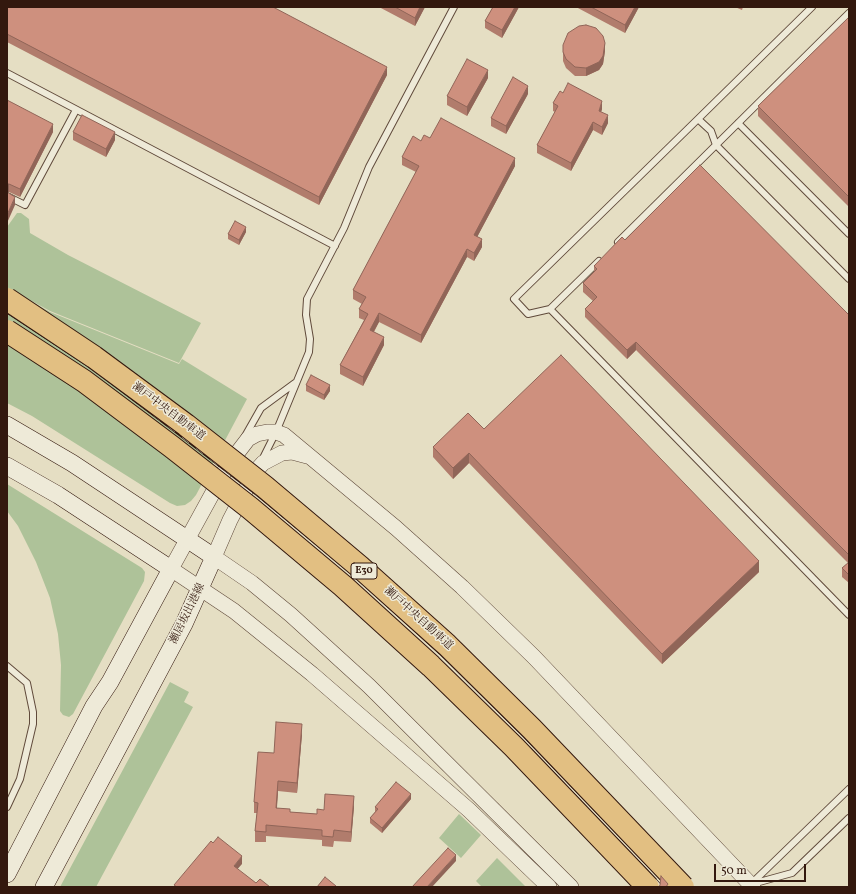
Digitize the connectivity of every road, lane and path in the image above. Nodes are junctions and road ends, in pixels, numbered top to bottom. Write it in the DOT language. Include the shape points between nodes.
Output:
graph roads {
  1 [pos="454,7"];
  2 [pos="812,7"];
  3 [pos="849,13"];
  4 [pos="7,73"];
  5 [pos="76,110"];
  6 [pos="698,119"];
  7 [pos="738,123"];
  8 [pos="716,145"];
  9 [pos="7,196"];
  10 [pos="849,234"];
  11 [pos="335,246"];
  12 [pos="611,249"];
  13 [pos="605,255"];
  14 [pos="849,279"];
  15 [pos="7,299"];
  16 [pos="550,310"];
  17 [pos="7,331"];
  18 [pos="296,382"];
  19 [pos="7,425"];
  20 [pos="276,432"];
  21 [pos="313,459"];
  22 [pos="228,465"];
  23 [pos="7,466"];
  24 [pos="255,472"];
  25 [pos="188,539"];
  26 [pos="214,557"];
  27 [pos="171,569"];
  28 [pos="201,588"];
  29 [pos="849,615"];
  30 [pos="7,666"];
  31 [pos="849,788"];
  32 [pos="7,807"];
  33 [pos="849,818"];
  34 [pos="7,874"];
  35 [pos="752,886"];
  36 [pos="44,887"];
  37 [pos="549,887"];
  38 [pos="571,887"];
  39 [pos="648,887"];
  40 [pos="683,887"];
  1 -- 11 [label="lane" via="369,167"];
  2 -- 6 [label="lane"];
  3 -- 7 [label="lane"];
  4 -- 5 [label="lane"];
  5 -- 9 [label="lane" via="25,205"];
  5 -- 11 [label="lane"];
  6 -- 8 [label="lane" via="711,131"];
  6 -- 16 [label="lane" via="514,299 528,314"];
  7 -- 8 [label="lane"];
  7 -- 10 [label="lane"];
  8 -- 12 [label="lane"];
  8 -- 14 [label="lane"];
  11 -- 18 [label="lane" via="306,299 309,352"];
  13 -- 16 [label="lane"];
  15 -- 40 [label="highway, 瀬戸中央自動車道 / E30, bridge" via="94,357 186,424 360,567 447,645 532,729"];
  16 -- 29 [label="lane"];
  17 -- 39 [label="highway, E30, bridge" via="84,381 178,452 343,586 431,666 514,747"];
  18 -- 20 [label="lane"];
  18 -- 22 [label="lane" via="261,408"];
  19 -- 25 [label="main road" via="72,463"];
  20 -- 21 [label="street"];
  20 -- 22 [label="street" via="257,434 248,439"];
  20 -- 24 [label="lane"];
  21 -- 24 [label="street" via="292,452 282,453 263,463"];
  21 -- 35 [label="street" via="412,543 534,657"];
  22 -- 25 [label="street"];
  23 -- 27 [label="main road"];
  24 -- 26 [label="street"];
  25 -- 26 [label="main road"];
  25 -- 27 [label="street"];
  26 -- 28 [label="main road, 瀬居坂出港線"];
  26 -- 38 [label="street" via="252,583 291,615 363,681"];
  27 -- 28 [label="street"];
  27 -- 34 [label="main road" via="110,682 94,706"];
  28 -- 36 [label="main road, 瀬居坂出港線"];
  28 -- 37 [label="street" via="270,639 403,752 469,810"];
  30 -- 32 [label="lane" via="26,683 33,712 33,724 20,779"];
  31 -- 35 [label="lane"];
  33 -- 35 [label="lane" via="792,873"];
}
